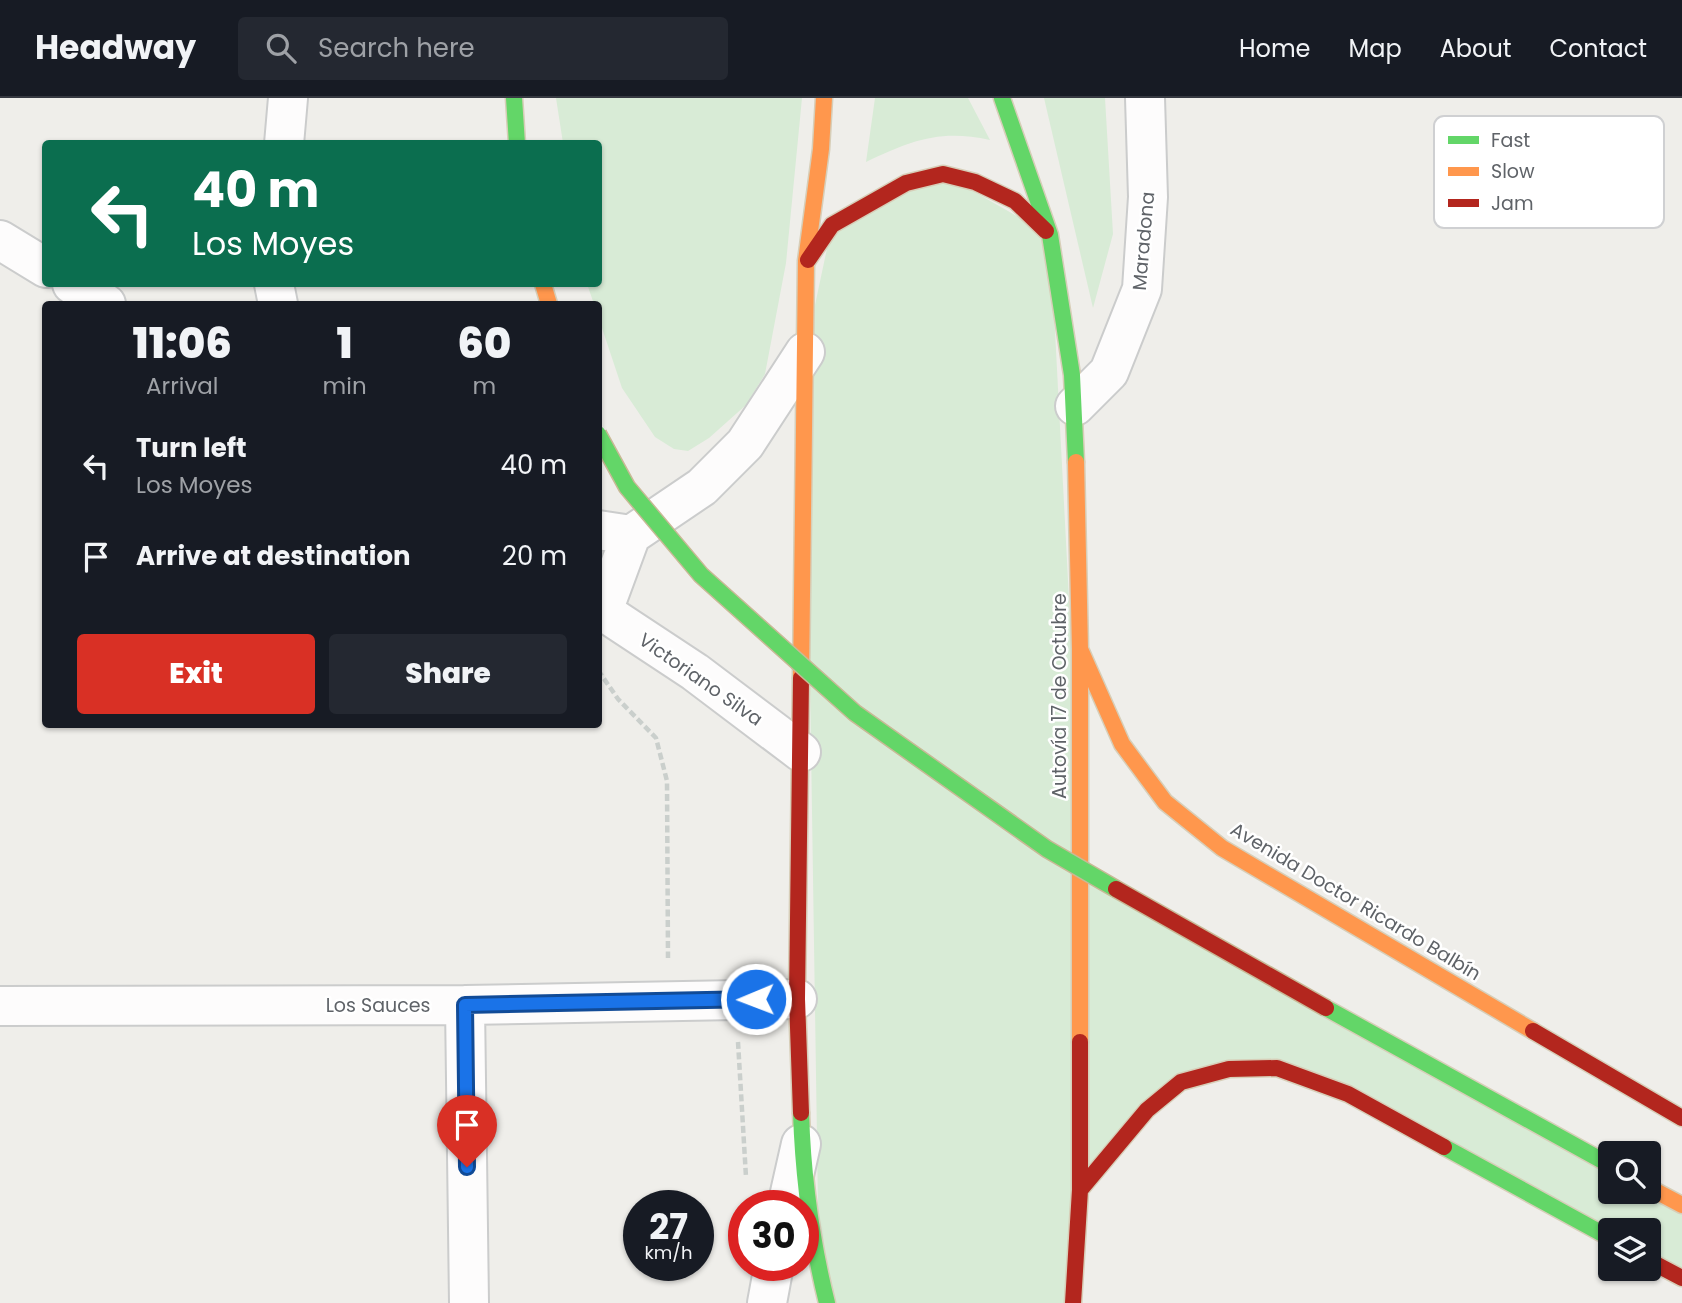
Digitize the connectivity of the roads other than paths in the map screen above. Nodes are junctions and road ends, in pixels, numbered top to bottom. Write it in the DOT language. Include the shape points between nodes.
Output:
graph roads {
  1 [pos="288,98"];
  2 [pos="513,98"];
  3 [pos="824,98"];
  4 [pos="1002,98"];
  5 [pos="1145,98"];
  6 [pos="284,140"];
  7 [pos="517,140"];
  8 [pos="1050,235"];
  9 [pos="0,240"];
  10 [pos="806,261"];
  11 [pos="42,266"];
  12 [pos="77,287"];
  13 [pos="101,301"];
  14 [pos="805,352"];
  15 [pos="1075,406"];
  16 [pos="602,441"];
  17 [pos="615,533"];
  18 [pos="602,604"];
  19 [pos="602,611"];
  20 [pos="1080,649"];
  21 [pos="801,752"];
  22 [pos="797,999"];
  23 [pos="465,1005"];
  24 [pos="0,1006"];
  25 [pos="1682,1118"];
  26 [pos="802,1139"];
  27 [pos="1598,1158"];
  28 [pos="791,1190"];
  29 [pos="1080,1190"];
  30 [pos="1661,1194"];
  31 [pos="1682,1205"];
  32 [pos="1598,1231"];
  33 [pos="1078,1241"];
  34 [pos="1661,1267"];
  35 [pos="1682,1278"];
  36 [pos="771,1281"];
  37 [pos="469,1303"];
  38 [pos="767,1303"];
  39 [pos="827,1303"];
  40 [pos="1073,1303"];
  41 [pos="1093,1303"];
  1 -- 6 [label="street"];
  2 -- 7 [label="main road"];
  3 -- 10 [label="main road"];
  4 -- 8 [label="main road, Autovía 17 de Octubre"];
  5 -- 15 [label="street, Maradona" via="1148,197 1142,289 1109,372"];
  8 -- 10 [label="main road" via="1015,201 975,182 943,174 906,183 832,225"];
  8 -- 15 [label="main road, Autovía 17 de Octubre"];
  9 -- 11 [label="street"];
  10 -- 14 [label="main road"];
  12 -- 13 [label="street"];
  14 -- 17 [label="street" via="745,444 702,486"];
  14 -- 21 [label="main road"];
  15 -- 20 [label="main road, Autovía 17 de Octubre"];
  16 -- 27 [label="main road, bridge" via="627,487 702,575 855,713 1048,849"];
  17 -- 18 [label="street"];
  19 -- 21 [label="street, Victoriano Silva" via="695,672"];
  20 -- 25 [label="main road, Avenida Doctor Ricardo Balbín" via="1122,744 1165,802 1222,848"];
  20 -- 29 [label="main road, Autovía 17 de Octubre"];
  21 -- 22 [label="main road"];
  22 -- 23 [label="street, Los Sauces"];
  22 -- 26 [label="main road"];
  23 -- 24 [label="street, Los Sauces"];
  23 -- 37 [label="street"];
  26 -- 28 [label="street"];
  26 -- 39 [label="main road"];
  29 -- 32 [label="main road" via="1146,1110 1181,1082 1229,1069 1277,1068 1348,1094"];
  29 -- 33 [label="main road, Autovía 17 de Octubre"];
  30 -- 31 [label="main road"];
  33 -- 40 [label="main road, Autovía 17 de Octubre"];
  33 -- 41 [label="street"];
  34 -- 35 [label="main road"];
  36 -- 38 [label="street"];
}
